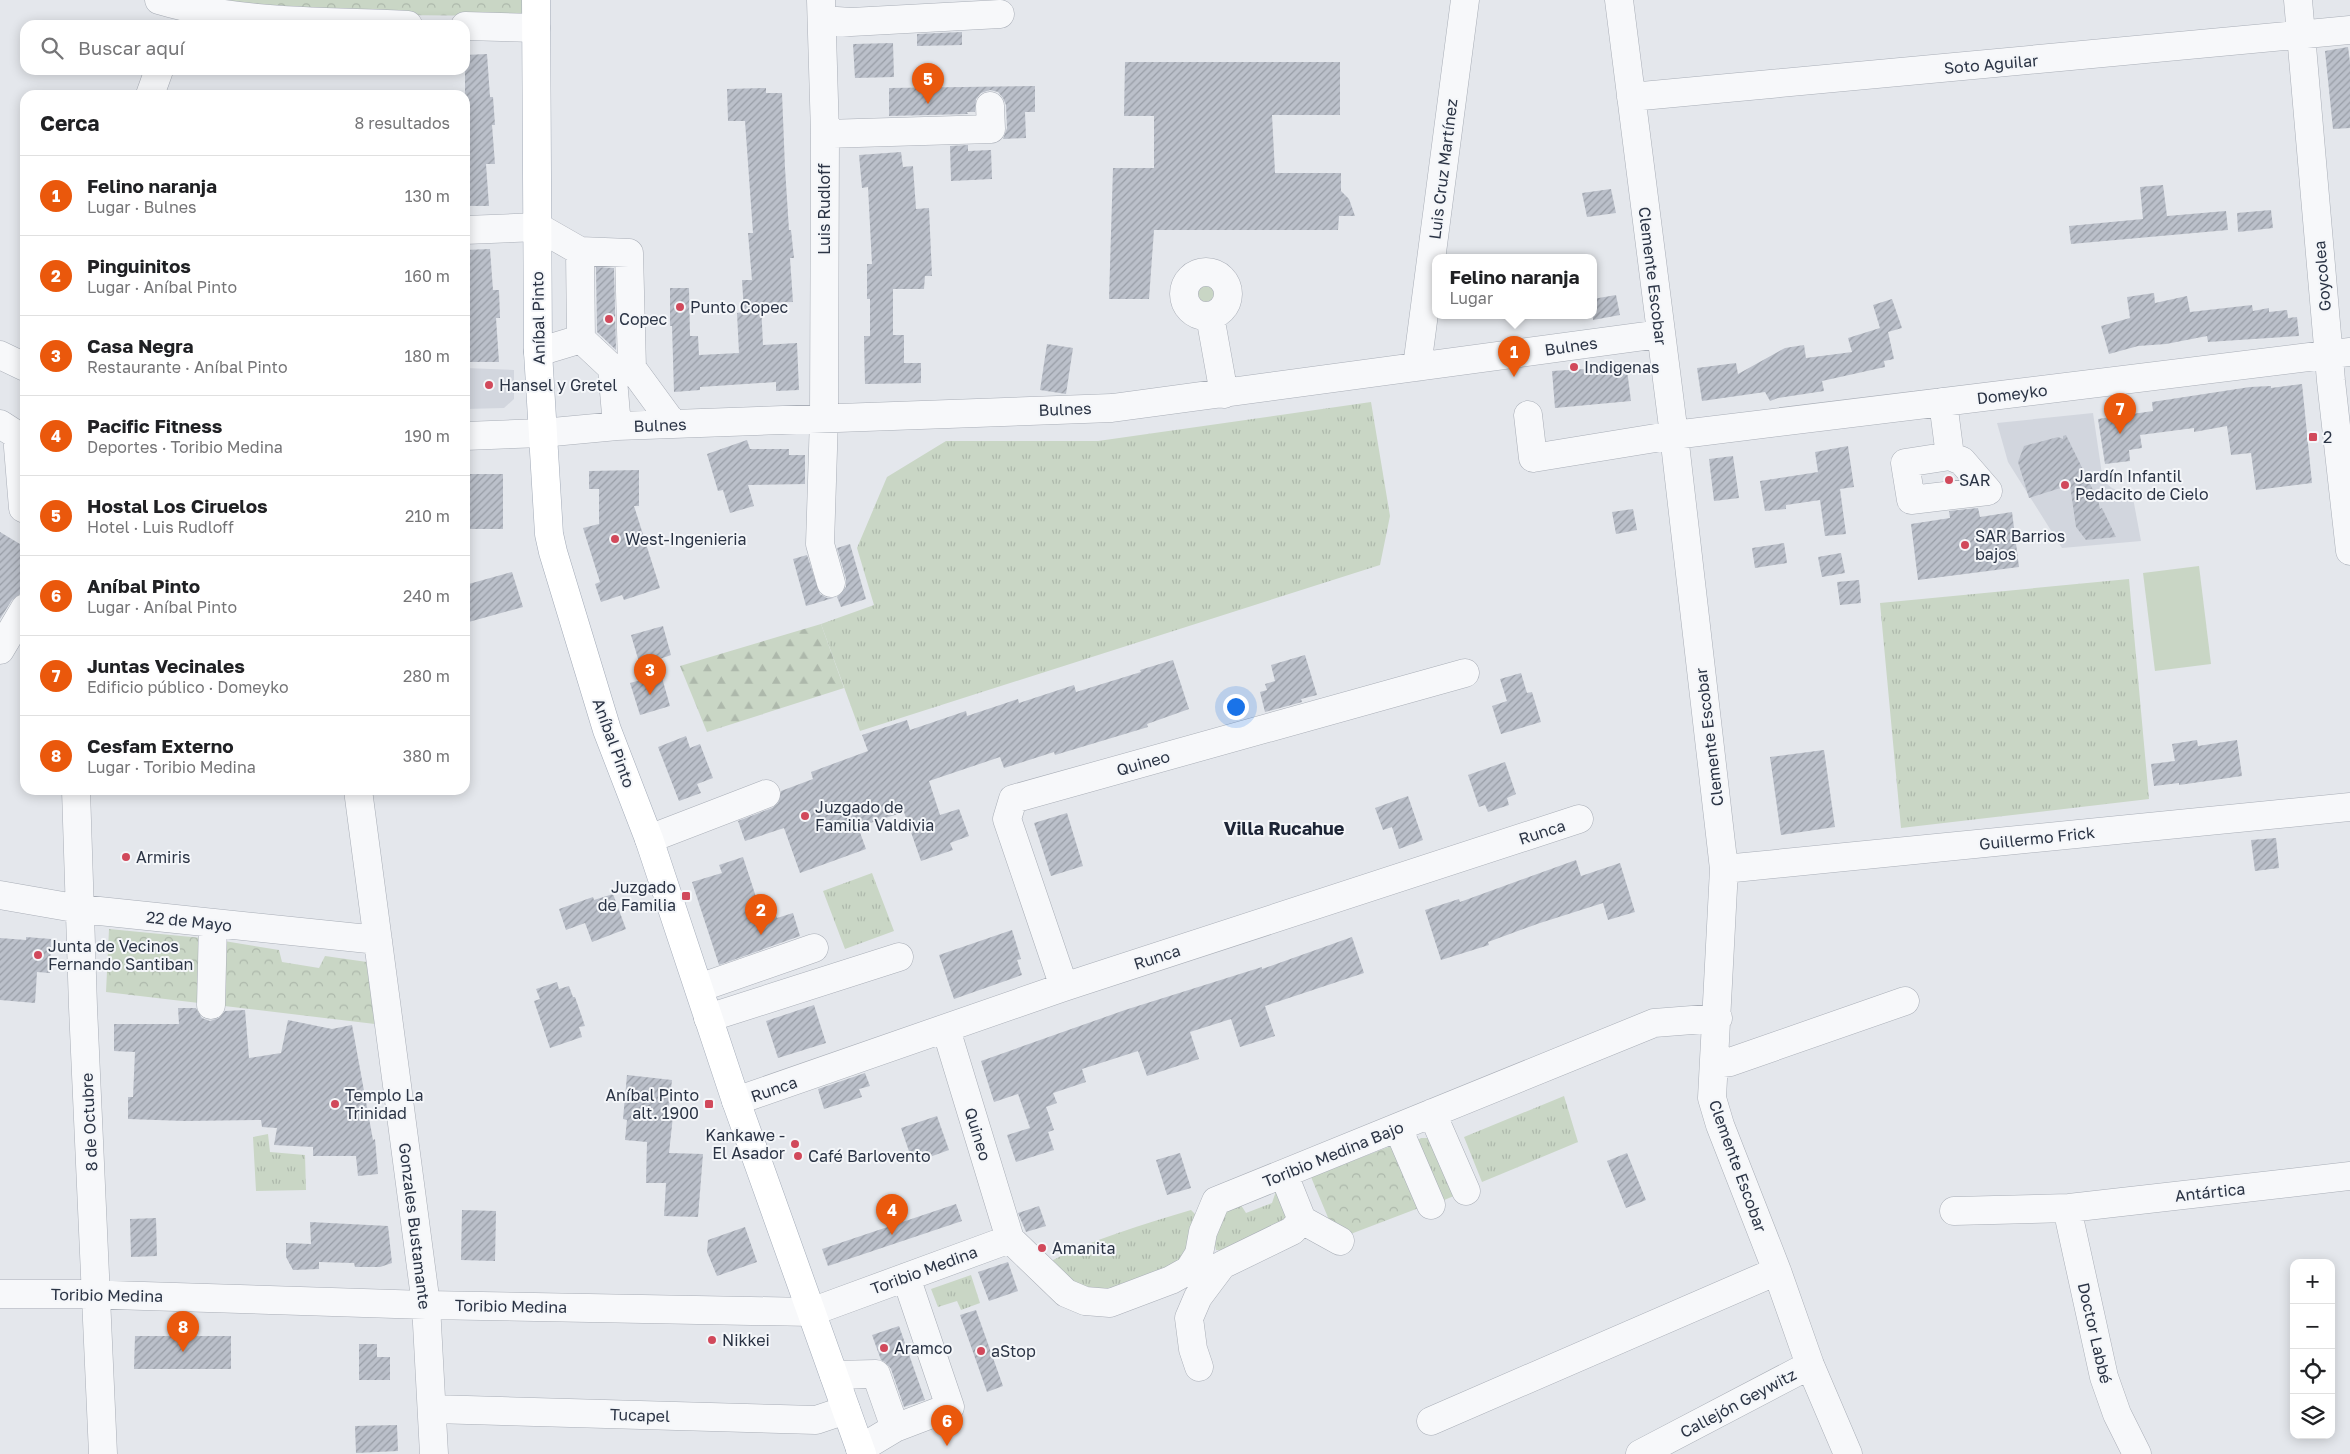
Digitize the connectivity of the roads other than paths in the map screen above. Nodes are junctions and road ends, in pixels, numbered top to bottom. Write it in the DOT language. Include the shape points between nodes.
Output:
graph roads {
  1 [pos="536,0"];
  2 [pos="1465,0"];
  3 [pos="1620,0"];
  4 [pos="2298,0"];
  5 [pos="176,8"];
  6 [pos="821,10"];
  7 [pos="1000,14"];
  8 [pos="294,20"];
  9 [pos="470,26"];
  10 [pos="536,28"];
  11 [pos="2350,30"];
  12 [pos="2301,34"];
  13 [pos="157,75"];
  14 [pos="152,90"];
  15 [pos="1631,97"];
  16 [pos="990,106"];
  17 [pos="824,134"];
  18 [pos="538,227"];
  19 [pos="470,230"];
  20 [pos="580,251"];
  21 [pos="1210,316"];
  22 [pos="1660,334"];
  23 [pos="581,340"];
  24 [pos="538,352"];
  25 [pos="2340,354"];
  26 [pos="0,355"];
  27 [pos="20,364"];
  28 [pos="1417,367"];
  29 [pos="1224,394"];
  30 [pos="1943,402"];
  31 [pos="1528,415"];
  32 [pos="824,418"];
  33 [pos="0,424"];
  34 [pos="673,424"];
  35 [pos="617,426"];
  36 [pos="542,433"];
  37 [pos="1674,435"];
  38 [pos="470,436"];
  39 [pos="1950,456"];
  40 [pos="20,472"];
  41 [pos="2350,551"];
  42 [pos="831,583"];
  43 [pos="20,616"];
  44 [pos="0,650"];
  45 [pos="1464,673"];
  46 [pos="766,794"];
  47 [pos="76,795"];
  48 [pos="359,795"];
  49 [pos="2350,807"];
  50 [pos="1579,819"];
  51 [pos="649,839"];
  52 [pos="1724,869"];
  53 [pos="0,895"];
  54 [pos="80,909"];
  55 [pos="213,923"];
  56 [pos="378,940"];
  57 [pos="814,948"];
  58 [pos="899,957"];
  59 [pos="1064,987"];
  60 [pos="699,988"];
  61 [pos="1905,1001"];
  62 [pos="211,1005"];
  63 [pos="708,1018"];
  64 [pos="1718,1018"];
  65 [pos="946,1029"];
  66 [pos="1714,1064"];
  67 [pos="736,1101"];
  68 [pos="1432,1113"];
  69 [pos="1398,1128"];
  70 [pos="1284,1175"];
  71 [pos="2350,1176"];
  72 [pos="1466,1191"];
  73 [pos="1431,1205"];
  74 [pos="2069,1208"];
  75 [pos="1954,1210"];
  76 [pos="1302,1220"];
  77 [pos="1010,1239"];
  78 [pos="1340,1241"];
  79 [pos="1210,1259"];
  80 [pos="1777,1271"];
  81 [pos="906,1277"];
  82 [pos="0,1294"];
  83 [pos="96,1294"];
  84 [pos="426,1304"];
  85 [pos="811,1312"];
  86 [pos="1810,1365"];
  87 [pos="1199,1367"];
  88 [pos="834,1375"];
  89 [pos="433,1409"];
  90 [pos="846,1410"];
  91 [pos="1431,1421"];
  92 [pos="895,1428"];
  93 [pos="861,1452"];
  94 [pos="103,1454"];
  95 [pos="434,1454"];
  96 [pos="1640,1454"];
  97 [pos="1848,1454"];
  98 [pos="2137,1454"];
  1 -- 10 [label="main road, Aníbal Pinto"];
  2 -- 28 [label="street, Luis Cruz Martínez"];
  3 -- 15 [label="street, Clemente Escobar"];
  4 -- 12 [label="street, Goycolea"];
  5 -- 8 [label="street" via="248,18"];
  6 -- 7 [label="street" via="851,22"];
  6 -- 17 [label="street, Luis Rudloff"];
  9 -- 10 [label="street"];
  10 -- 18 [label="main road, Aníbal Pinto"];
  11 -- 12 [label="street, Soto Aguilar"];
  12 -- 15 [label="street, Soto Aguilar"];
  12 -- 25 [label="street, Goycolea"];
  13 -- 14 [label="street"];
  15 -- 22 [label="street, Clemente Escobar"];
  16 -- 17 [label="street" via="991,130"];
  17 -- 32 [label="street, Luis Rudloff"];
  18 -- 19 [label="street"];
  18 -- 20 [label="street"];
  18 -- 24 [label="main road, Aníbal Pinto"];
  20 -- 23 [label="street"];
  20 -- 34 [label="street" via="629,253 632,368"];
  21 -- 29 [label="street"];
  22 -- 28 [label="street, Bulnes"];
  22 -- 37 [label="street, Clemente Escobar"];
  23 -- 24 [label="street"];
  23 -- 35 [label="street" via="612,368"];
  24 -- 36 [label="main road, Aníbal Pinto"];
  25 -- 30 [label="street, Domeyko"];
  25 -- 41 [label="street, Goycolea"];
  26 -- 27 [label="street"];
  28 -- 29 [label="street, Bulnes"];
  29 -- 32 [label="street, Bulnes" via="1112,408"];
  30 -- 37 [label="street, Domeyko"];
  30 -- 39 [label="street"];
  31 -- 37 [label="street, Domeyko" via="1533,458"];
  32 -- 34 [label="street, Bulnes"];
  32 -- 42 [label="street, Luis Rudloff" via="820,544"];
  33 -- 40 [label="street" via="17,435"];
  34 -- 35 [label="street, Bulnes"];
  35 -- 36 [label="street, Bulnes"];
  36 -- 38 [label="street, Bulnes"];
  36 -- 51 [label="main road, Aníbal Pinto" via="553,552 607,730"];
  37 -- 52 [label="street, Clemente Escobar"];
  43 -- 44 [label="street"];
  45 -- 59 [label="street, Quineo" via="1013,799 1007,819"];
  46 -- 51 [label="street"];
  47 -- 54 [label="street, 8 de Octubre"];
  48 -- 56 [label="street, Gonzales Bustamante"];
  49 -- 52 [label="street, Guillermo Frick"];
  50 -- 59 [label="street, Runca"];
  51 -- 60 [label="main road, Aníbal Pinto"];
  52 -- 64 [label="street, Clemente Escobar"];
  53 -- 54 [label="street, 22 de Mayo"];
  54 -- 55 [label="street, 22 de Mayo"];
  54 -- 83 [label="street, 8 de Octubre"];
  55 -- 56 [label="street, 22 de Mayo"];
  55 -- 62 [label="street"];
  56 -- 84 [label="street, Gonzales Bustamante"];
  57 -- 60 [label="street"];
  58 -- 63 [label="street"];
  59 -- 65 [label="street, Runca"];
  60 -- 63 [label="main road, Aníbal Pinto"];
  61 -- 66 [label="street" via="1730,1062"];
  63 -- 67 [label="main road, Aníbal Pinto"];
  64 -- 66 [label="street, Clemente Escobar"];
  64 -- 68 [label="street, Toribio Medina Bajo" via="1654,1023"];
  65 -- 67 [label="street, Runca"];
  65 -- 77 [label="street, Quineo"];
  66 -- 80 [label="street, Clemente Escobar" via="1712,1098 1720,1125"];
  67 -- 85 [label="main road, Aníbal Pinto"];
  68 -- 69 [label="street, Toribio Medina Bajo"];
  68 -- 72 [label="street"];
  69 -- 70 [label="street, Toribio Medina Bajo"];
  69 -- 73 [label="street"];
  70 -- 76 [label="street"];
  70 -- 79 [label="street, Toribio Medina Bajo" via="1216,1201 1204,1232"];
  71 -- 74 [label="street, Antártica"];
  74 -- 75 [label="street, Antártica"];
  74 -- 98 [label="street, Doctor Labbé" via="2104,1377 2117,1414"];
  76 -- 78 [label="street"];
  76 -- 79 [label="street" via="1292,1231"];
  77 -- 79 [label="street, Toribio Medina Bajo" via="1066,1293 1085,1301 1110,1304 1171,1280"];
  77 -- 81 [label="street, Toribio Medina"];
  79 -- 87 [label="street" via="1189,1318"];
  80 -- 86 [label="street, Clemente Escobar"];
  80 -- 91 [label="street"];
  81 -- 85 [label="street, Toribio Medina"];
  81 -- 92 [label="street" via="950,1407"];
  82 -- 83 [label="street, Toribio Medina"];
  83 -- 84 [label="street, Toribio Medina"];
  83 -- 94 [label="street, 8 de Octubre"];
  84 -- 85 [label="street, Toribio Medina"];
  84 -- 89 [label="street, Gonzales Bustamante"];
  85 -- 88 [label="main road, Aníbal Pinto"];
  86 -- 96 [label="street, Callejón Geywitz"];
  86 -- 97 [label="street, Clemente Escobar"];
  88 -- 90 [label="main road, Aníbal Pinto"];
  88 -- 92 [label="street" via="876,1374"];
  89 -- 90 [label="street, Tucapel" via="816,1420"];
  89 -- 95 [label="street, Gonzales Bustamante"];
  90 -- 93 [label="main road, Aníbal Pinto"];
  92 -- 93 [label="street"];
}
